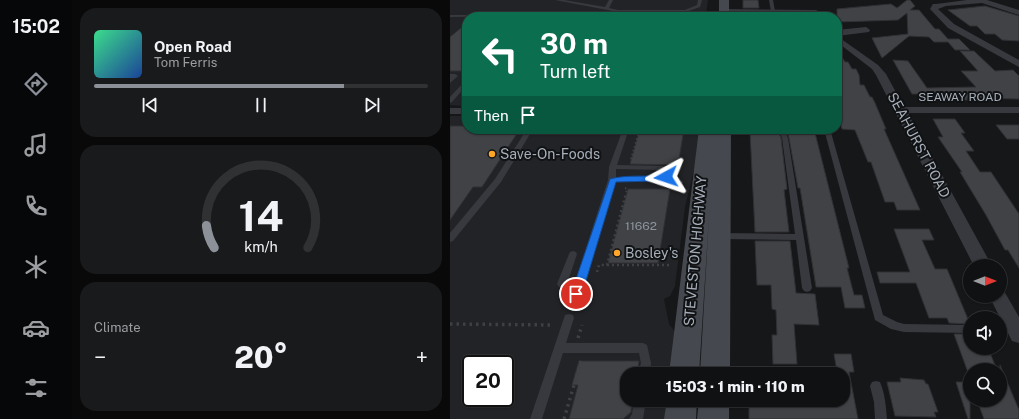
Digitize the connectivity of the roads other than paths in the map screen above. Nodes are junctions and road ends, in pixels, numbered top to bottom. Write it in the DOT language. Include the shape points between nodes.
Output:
graph roads {
  1 [pos="560,0"];
  2 [pos="598,0"];
  3 [pos="611,0"];
  4 [pos="700,0"];
  5 [pos="771,0"];
  6 [pos="980,0"];
  7 [pos="579,2"];
  8 [pos="594,6"];
  9 [pos="606,8"];
  10 [pos="723,11"];
  11 [pos="816,11"];
  12 [pos="740,12"];
  13 [pos="773,12"];
  14 [pos="802,12"];
  15 [pos="1019,13"];
  16 [pos="450,16"];
  17 [pos="462,16"];
  18 [pos="866,30"];
  19 [pos="842,32"];
  20 [pos="842,42"];
  21 [pos="1019,64"];
  22 [pos="450,76"];
  23 [pos="450,81"];
  24 [pos="462,88"];
  25 [pos="450,101"];
  26 [pos="900,110"];
  27 [pos="1019,110"];
  28 [pos="450,111"];
  29 [pos="462,111"];
  30 [pos="527,134"];
  31 [pos="624,134"];
  32 [pos="706,134"];
  33 [pos="723,134"];
  34 [pos="784,134"];
  35 [pos="828,134"];
  36 [pos="613,167"];
  37 [pos="612,180"];
  38 [pos="719,236"];
  39 [pos="800,237"];
  40 [pos="450,238"];
  41 [pos="573,254"];
  42 [pos="978,259"];
  43 [pos="562,284"];
  44 [pos="807,288"];
  45 [pos="1001,303"];
  46 [pos="573,304"];
  47 [pos="569,318"];
  48 [pos="963,329"];
  49 [pos="1012,331"];
  50 [pos="559,348"];
  51 [pos="645,367"];
  52 [pos="685,367"];
  53 [pos="715,367"];
  54 [pos="876,386"];
  55 [pos="639,407"];
  56 [pos="681,407"];
  57 [pos="714,407"];
  58 [pos="536,419"];
  59 [pos="634,419"];
  60 [pos="680,419"];
  61 [pos="713,419"];
  62 [pos="881,419"];
  1 -- 7 [label="lane"];
  2 -- 8 [label="lane"];
  3 -- 9 [label="lane"];
  4 -- 9 [label="lane" via="699,6 686,11 618,11"];
  5 -- 13 [label="lane"];
  6 -- 15 [label="street"];
  6 -- 21 [label="street" via="942,4 934,9 951,26"];
  7 -- 8 [label="lane"];
  8 -- 9 [label="lane"];
  10 -- 12 [label="street"];
  11 -- 14 [label="street"];
  16 -- 17 [label="lane"];
  18 -- 19 [label="street"];
  20 -- 26 [label="street, SEAHURST ROAD" via="881,74"];
  22 -- 23 [label="lane" via="455,76"];
  24 -- 25 [label="lane"];
  26 -- 27 [label="street, SEAWAY ROAD"];
  26 -- 42 [label="street, SEAHURST ROAD"];
  28 -- 29 [label="street"];
  30 -- 40 [label="lane" via="498,180"];
  31 -- 36 [label="lane"];
  32 -- 52 [label="main road, STEVESTON HIGHWAY"];
  33 -- 38 [label="main road, STEVESTON HIGHWAY"];
  34 -- 39 [label="lane"];
  35 -- 48 [label="lane" via="880,317 904,328"];
  36 -- 37 [label="lane"];
  36 -- 37 [label="lane" via="663,168 670,172 666,177 658,179"];
  37 -- 46 [label="lane"];
  38 -- 39 [label="lane"];
  38 -- 53 [label="main road, STEVESTON HIGHWAY"];
  39 -- 44 [label="lane"];
  41 -- 43 [label="lane"];
  45 -- 49 [label="street"];
  47 -- 50 [label="lane"];
  50 -- 51 [label="lane" via="642,348"];
  50 -- 58 [label="lane"];
  54 -- 62 [label="lane"];
  55 -- 59 [label="lane" via="638,417"];
  56 -- 60 [label="main road"];
  57 -- 61 [label="main road"];
}
